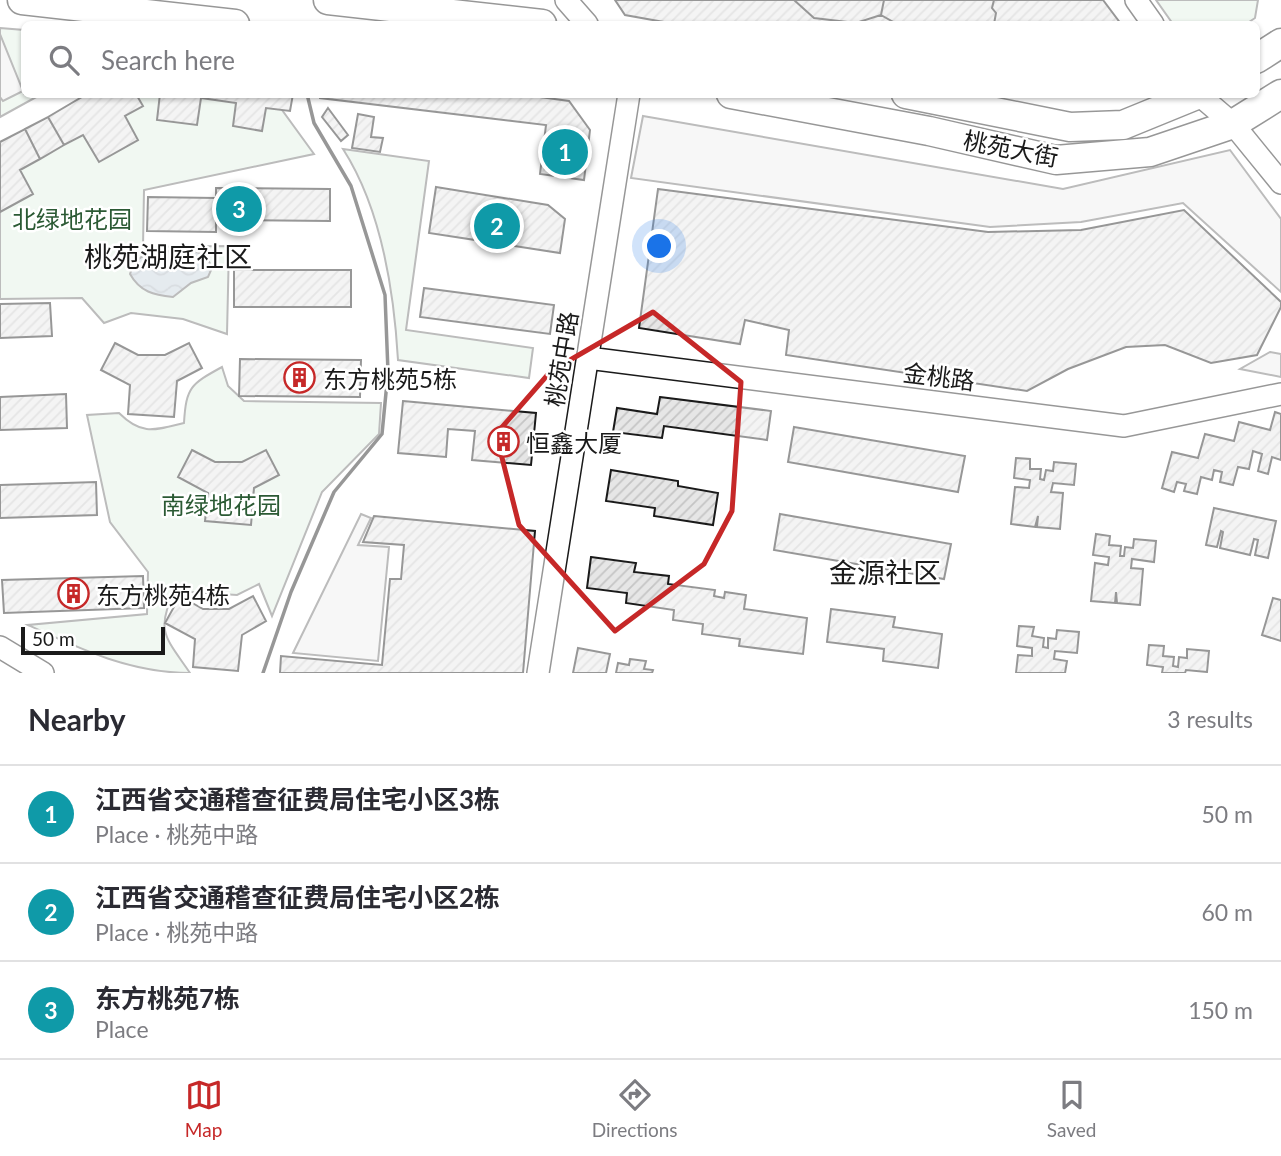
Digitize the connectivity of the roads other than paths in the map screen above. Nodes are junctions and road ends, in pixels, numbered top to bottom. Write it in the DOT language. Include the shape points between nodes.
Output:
graph roads {
  1 [pos="22,0"];
  2 [pos="328,0"];
  3 [pos="566,0"];
  4 [pos="1136,0"];
  5 [pos="208,21"];
  6 [pos="515,21"];
  7 [pos="584,21"];
  8 [pos="1151,21"];
  9 [pos="1281,43"];
  10 [pos="1260,56"];
  11 [pos="1281,94"];
  12 [pos="628,98"];
  13 [pos="752,98"];
  14 [pos="926,98"];
  15 [pos="1191,98"];
  16 [pos="1203,98"];
  17 [pos="1233,124"];
  18 [pos="1281,183"];
  19 [pos="588,358"];
  20 [pos="1281,394"];
  21 [pos="0,647"];
  22 [pos="43,673"];
  23 [pos="538,673"];
  1 -- 5 [label="main road"];
  2 -- 6 [label="main road"];
  3 -- 7 [label="street"];
  4 -- 8 [label="street"];
  9 -- 10 [label="main road"];
  11 -- 17 [label="main road, 桃苑大街"];
  12 -- 19 [label="street, 桃苑中路"];
  13 -- 17 [label="main road, 桃苑大街" via="1056,160 1150,152"];
  14 -- 15 [label="main road, 桃苑大街" via="1070,127 1123,125"];
  16 -- 17 [label="street"];
  17 -- 18 [label="street"];
  19 -- 20 [label="street, 金桃路" via="1124,426"];
  19 -- 23 [label="street, 桃苑中路"];
  21 -- 22 [label="street"];
}
